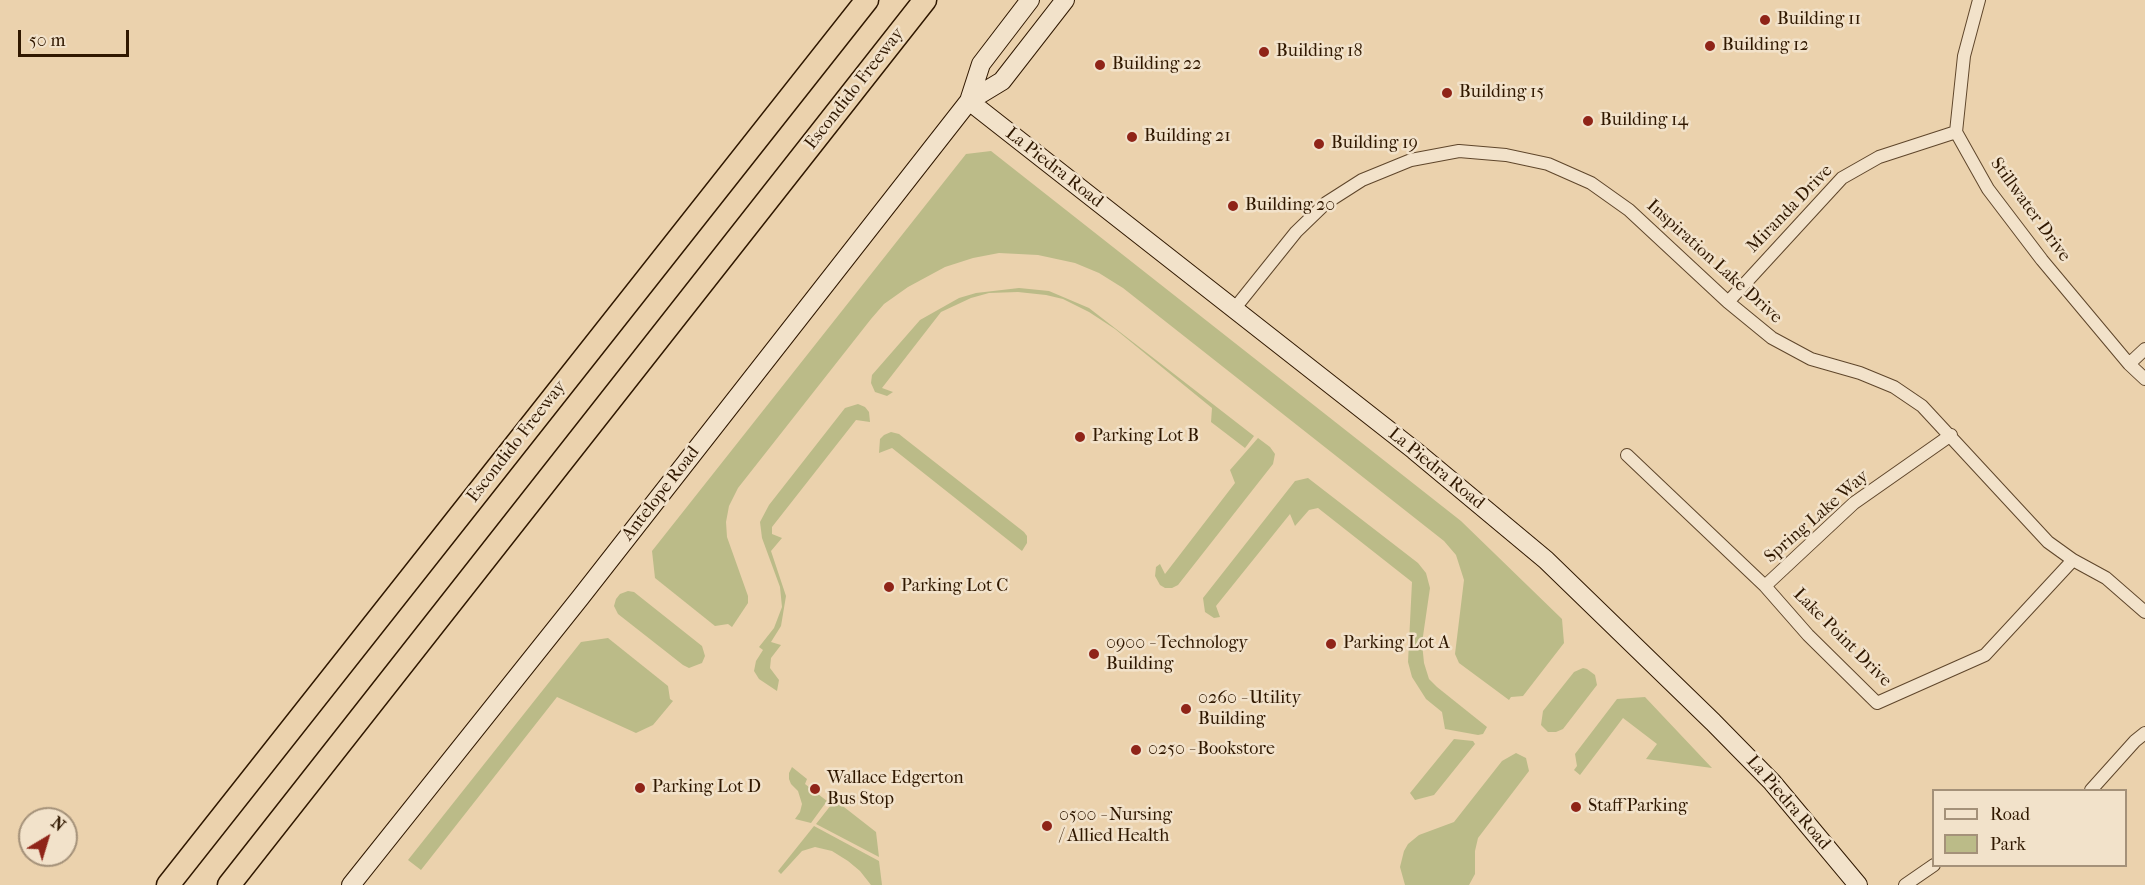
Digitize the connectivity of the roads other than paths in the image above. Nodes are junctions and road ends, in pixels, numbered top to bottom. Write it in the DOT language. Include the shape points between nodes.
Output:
graph roads {
  1 [pos="867,0"];
  2 [pos="925,0"];
  3 [pos="1030,0"];
  4 [pos="1065,0"];
  5 [pos="1978,0"];
  6 [pos="969,101"];
  7 [pos="1956,132"];
  8 [pos="1728,302"];
  9 [pos="1235,308"];
  10 [pos="2145,349"];
  11 [pos="2129,364"];
  12 [pos="2145,379"];
  13 [pos="1951,435"];
  14 [pos="1627,455"];
  15 [pos="2073,560"];
  16 [pos="1765,586"];
  17 [pos="2145,612"];
  18 [pos="2145,733"];
  19 [pos="2092,789"];
  20 [pos="1932,866"];
  21 [pos="168,885"];
  22 [pos="229,885"];
  23 [pos="351,885"];
  24 [pos="1857,885"];
  25 [pos="1905,885"];
  1 -- 21 [label="highway, Escondido Freeway"];
  2 -- 22 [label="highway, Escondido Freeway"];
  3 -- 6 [label="main road, Antelope Road" via="981,64"];
  4 -- 6 [label="main road, Antelope Road" via="1002,81"];
  5 -- 7 [label="street" via="1964,56"];
  6 -- 9 [label="main road, La Piedra Road"];
  6 -- 23 [label="main road, Antelope Road"];
  7 -- 8 [label="street, Miranda Drive" via="1879,157 1842,178"];
  7 -- 11 [label="street, Stillwater Drive" via="1988,189"];
  8 -- 9 [label="street, Inspiration Lake Drive" via="1629,210 1591,183 1548,164 1459,151 1411,160 1362,180 1326,202 1296,232"];
  8 -- 13 [label="street, Inspiration Lake Drive" via="1772,338 1811,359 1894,387 1922,405"];
  9 -- 24 [label="main road, La Piedra Road" via="1562,574 1772,782"];
  10 -- 11 [label="street"];
  11 -- 12 [label="street, Stillwater Drive"];
  13 -- 15 [label="street, Inspiration Lake Drive" via="2048,542"];
  13 -- 16 [label="street, Spring Lake Way" via="1854,503"];
  14 -- 16 [label="street, Lake Point Drive"];
  15 -- 16 [label="street, Lake Point Drive" via="1985,655 1877,703"];
  15 -- 17 [label="street, Inspiration Lake Drive" via="2106,578"];
  18 -- 19 [label="street"];
  20 -- 25 [label="street"];
}
